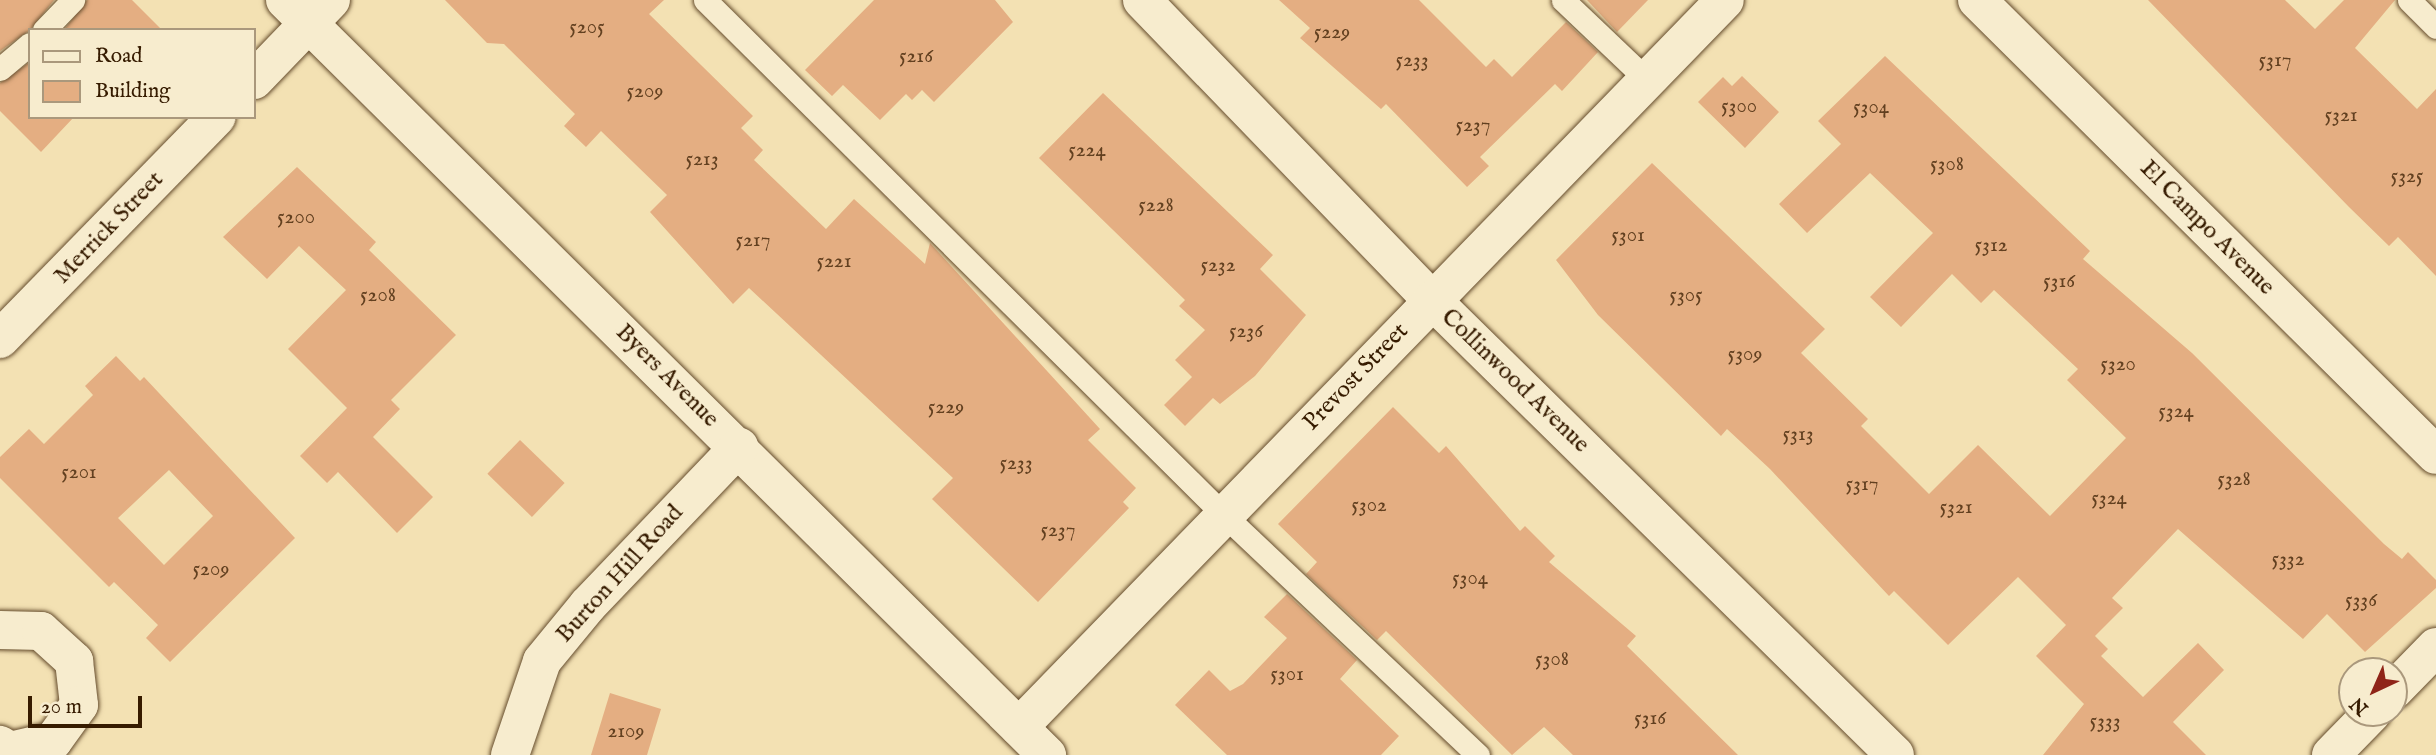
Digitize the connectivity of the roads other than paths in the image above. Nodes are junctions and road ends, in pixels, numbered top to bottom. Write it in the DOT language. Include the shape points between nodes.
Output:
graph roads {
  1 [pos="73,0"];
  2 [pos="705,0"];
  3 [pos="1142,0"];
  4 [pos="1563,0"];
  5 [pos="1725,0"];
  6 [pos="1977,0"];
  7 [pos="2409,0"];
  8 [pos="308,8"];
  9 [pos="2436,27"];
  10 [pos="46,28"];
  11 [pos="28,46"];
  12 [pos="0,69"];
  13 [pos="256,77"];
  14 [pos="1647,80"];
  15 [pos="215,119"];
  16 [pos="1432,300"];
  17 [pos="0,339"];
  18 [pos="740,447"];
  19 [pos="2436,455"];
  20 [pos="1223,514"];
  21 [pos="0,630"];
  22 [pos="2436,647"];
  23 [pos="2408,676"];
  24 [pos="1019,727"];
  25 [pos="2358,727"];
  26 [pos="0,745"];
  27 [pos="510,755"];
  28 [pos="1047,755"];
  29 [pos="1478,755"];
  30 [pos="1895,755"];
  31 [pos="2331,755"];
  1 -- 10 [label="lane"];
  2 -- 20 [label="lane"];
  3 -- 16 [label="street, Collinwood Avenue"];
  4 -- 14 [label="lane"];
  5 -- 14 [label="street, Prevost Street"];
  6 -- 19 [label="street, El Campo Avenue"];
  7 -- 9 [label="lane"];
  8 -- 13 [label="street"];
  8 -- 18 [label="street, Byers Avenue"];
  11 -- 12 [label="lane"];
  14 -- 16 [label="street, Prevost Street"];
  15 -- 17 [label="street, Merrick Street"];
  16 -- 20 [label="street, Prevost Street"];
  16 -- 30 [label="street, Collinwood Avenue"];
  18 -- 24 [label="street, Byers Avenue"];
  18 -- 27 [label="street, Burton Hill Road" via="588,605 542,661"];
  20 -- 24 [label="street, Prevost Street"];
  20 -- 29 [label="lane"];
  21 -- 26 [label="street" via="41,631 74,661 79,705 53,741 10,751"];
  22 -- 23 [label="street"];
  24 -- 28 [label="street, Byers Avenue"];
  25 -- 31 [label="street"];
}
